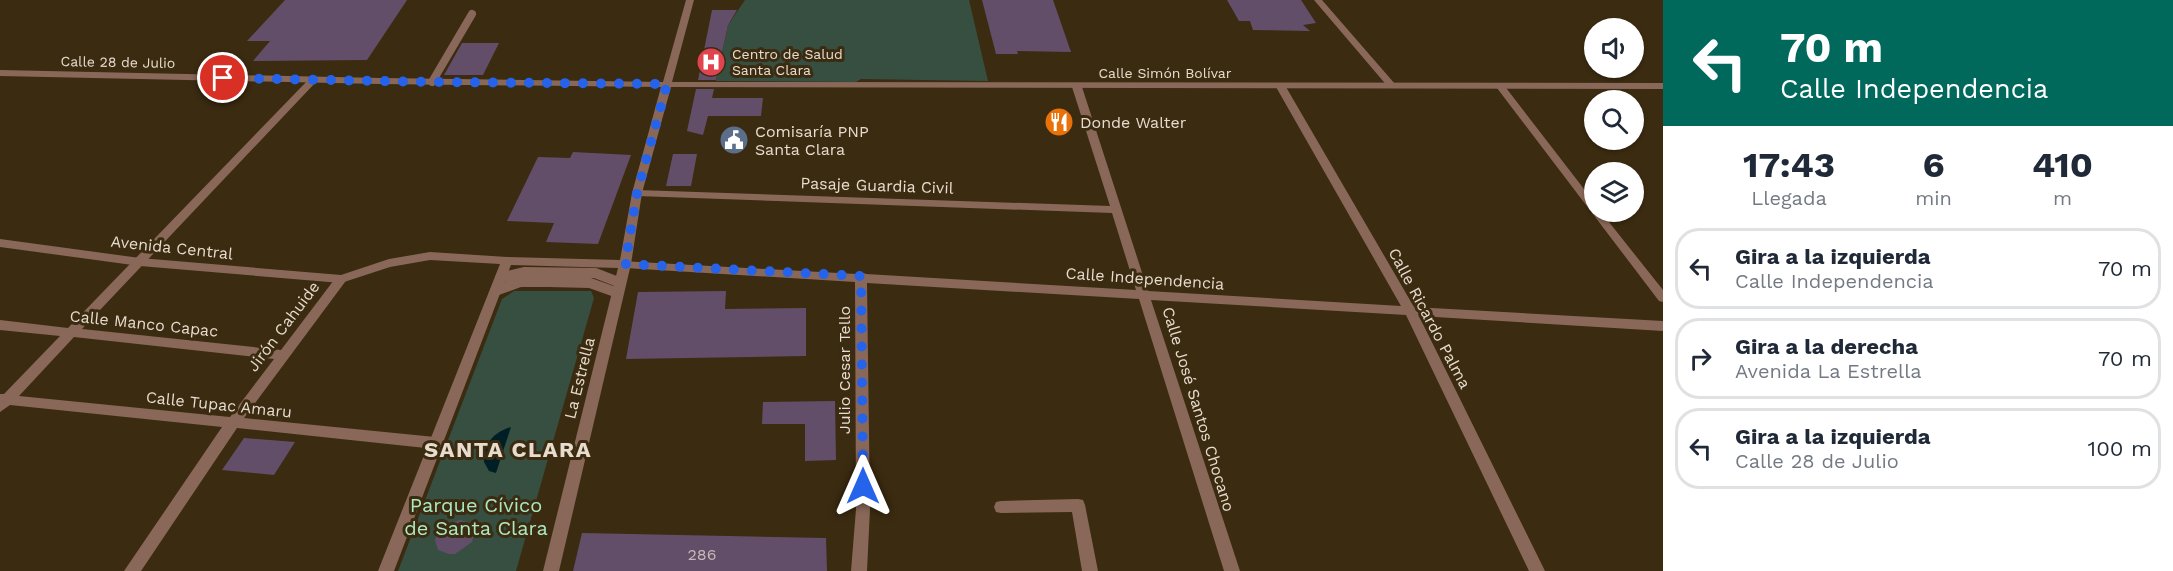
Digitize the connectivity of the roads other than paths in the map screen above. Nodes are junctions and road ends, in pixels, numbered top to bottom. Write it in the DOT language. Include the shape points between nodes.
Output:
graph roads {
  1 [pos="690,0"];
  2 [pos="1318,0"];
  3 [pos="472,14"];
  4 [pos="0,73"];
  5 [pos="313,80"];
  6 [pos="432,82"];
  7 [pos="667,84"];
  8 [pos="1392,86"];
  9 [pos="1500,86"];
  10 [pos="1663,86"];
  11 [pos="1077,87"];
  12 [pos="1281,87"];
  13 [pos="637,193"];
  14 [pos="1584,196"];
  15 [pos="1116,210"];
  16 [pos="1604,222"];
  17 [pos="0,243"];
  18 [pos="507,261"];
  19 [pos="140,262"];
  20 [pos="625,264"];
  21 [pos="861,276"];
  22 [pos="341,279"];
  23 [pos="498,285"];
  24 [pos="620,288"];
  25 [pos="1145,294"];
  26 [pos="1663,298"];
  27 [pos="1410,311"];
  28 [pos="0,325"];
  29 [pos="1663,326"];
  30 [pos="72,332"];
  31 [pos="284,355"];
  32 [pos="2,401"];
  33 [pos="232,424"];
  34 [pos="435,443"];
  35 [pos="1001,507"];
  36 [pos="132,571"];
  37 [pos="386,571"];
  38 [pos="551,571"];
  39 [pos="859,571"];
  40 [pos="1090,571"];
  41 [pos="1232,571"];
  42 [pos="1537,571"];
  1 -- 7 [label="street, La Estrella"];
  2 -- 8 [label="street"];
  3 -- 6 [label="lane"];
  4 -- 5 [label="street, Calle 28 de Julio"];
  5 -- 6 [label="street, Calle 28 de Julio"];
  5 -- 19 [label="street"];
  6 -- 7 [label="street, Calle 28 de Julio"];
  7 -- 11 [label="street, Calle Simón Bolívar"];
  7 -- 13 [label="street, La Estrella"];
  8 -- 9 [label="street, Calle Simón Bolívar"];
  8 -- 12 [label="street, Calle Simón Bolívar"];
  9 -- 10 [label="street, Calle Simón Bolívar"];
  9 -- 14 [label="street"];
  11 -- 12 [label="street, Calle Simón Bolívar"];
  11 -- 15 [label="street, Calle José Santos Chocano"];
  12 -- 27 [label="street, Calle Ricardo Palma"];
  13 -- 15 [label="street, Pasaje Guardia Civil"];
  13 -- 20 [label="street, La Estrella"];
  15 -- 25 [label="street, Calle José Santos Chocano"];
  16 -- 26 [label="street"];
  17 -- 19 [label="street, Avenida Central"];
  18 -- 20 [label="street, Jirón Cahuide"];
  18 -- 22 [label="street, Jirón Cahuide" via="430,256 389,263"];
  18 -- 23 [label="street"];
  19 -- 22 [label="street, Avenida Central"];
  19 -- 30 [label="street"];
  20 -- 21 [label="street, Calle Independencia"];
  20 -- 24 [label="street, La Estrella"];
  21 -- 25 [label="street, Calle Independencia"];
  21 -- 39 [label="street, Julio Cesar Tello" via="863,510"];
  22 -- 31 [label="street, Jirón Cahuide"];
  23 -- 24 [label="lane" via="590,283"];
  23 -- 34 [label="street"];
  24 -- 38 [label="street, La Estrella"];
  25 -- 27 [label="street, Calle Independencia"];
  25 -- 41 [label="street, Calle José Santos Chocano"];
  27 -- 29 [label="street, Calle Independencia"];
  27 -- 42 [label="street, Calle Ricardo Palma"];
  28 -- 30 [label="street, Calle Manco Capac"];
  30 -- 31 [label="street, Calle Manco Capac"];
  30 -- 32 [label="street"];
  31 -- 33 [label="street, Jirón Cahuide"];
  32 -- 33 [label="street, Calle Tupac Amaru"];
  33 -- 34 [label="street, Calle Tupac Amaru"];
  33 -- 36 [label="street, Jirón Cahuide"];
  34 -- 37 [label="street"];
  35 -- 40 [label="street" via="1078,505"];
}
